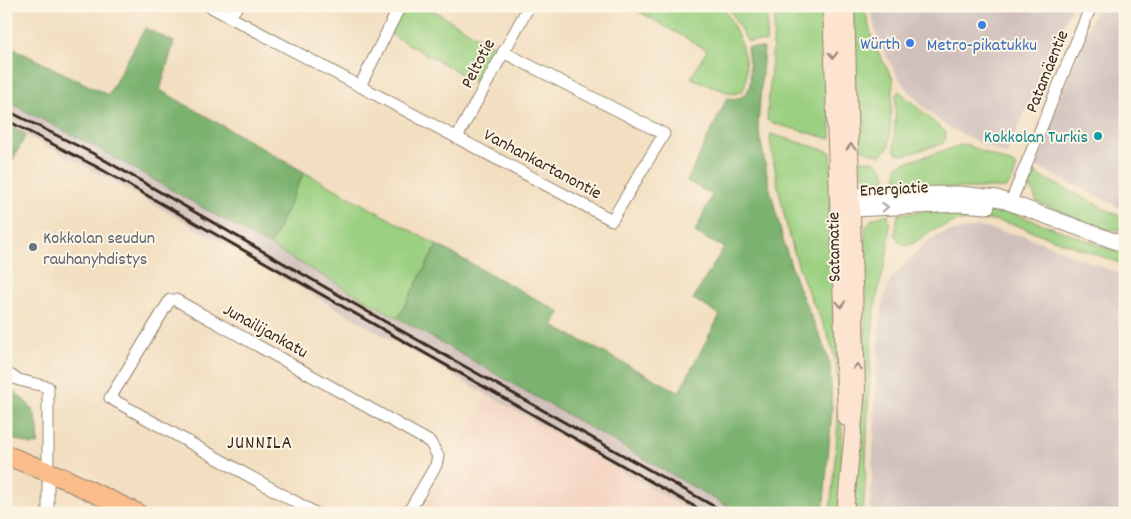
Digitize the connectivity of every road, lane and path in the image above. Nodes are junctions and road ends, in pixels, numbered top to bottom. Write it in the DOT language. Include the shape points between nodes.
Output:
graph roads {
  1 [pos="209,6"];
  2 [pos="238,6"];
  3 [pos="400,6"];
  4 [pos="529,6"];
  5 [pos="832,6"];
  6 [pos="846,6"];
  7 [pos="1091,6"];
  8 [pos="229,16"];
  9 [pos="502,52"];
  10 [pos="360,86"];
  11 [pos="457,137"];
  12 [pos="847,203"];
  13 [pos="1010,204"];
  14 [pos="1125,245"];
  15 [pos="6,373"];
  16 [pos="6,455"];
  17 [pos="48,461"];
  18 [pos="48,483"];
  19 [pos="48,513"];
  20 [pos="137,513"];
  21 [pos="315,513"];
  22 [pos="408,513"];
  23 [pos="845,513"];
  1 -- 8 [label="street, Vanhankartanontie"];
  2 -- 8 [label="street"];
  3 -- 10 [label="street"];
  4 -- 9 [label="street, Peltotie"];
  5 -- 12 [label="main road, Satamatie, one-way"];
  12 -- 6 [label="main road, Satamatie, one-way"];
  7 -- 13 [label="street, Patamäentie"];
  8 -- 10 [label="street, Vanhankartanontie"];
  9 -- 11 [label="street, Peltotie"];
  9 -- 11 [label="street, Vanhankartanontie" via="664,134 612,220"];
  10 -- 11 [label="street, Vanhankartanontie"];
  12 -- 13 [label="street, Energiatie" via="959,194 997,198"];
  12 -- 23 [label="main road, Satamatie" via="857,390"];
  13 -- 14 [label="street, Energiatie"];
  15 -- 17 [label="street" via="19,380 48,387"];
  16 -- 20 [label="highway"];
  18 -- 19 [label="street"];
  21 -- 22 [label="street, Junailijankatu" via="110,398 160,313 172,299 430,442 438,456 436,466"];
}
